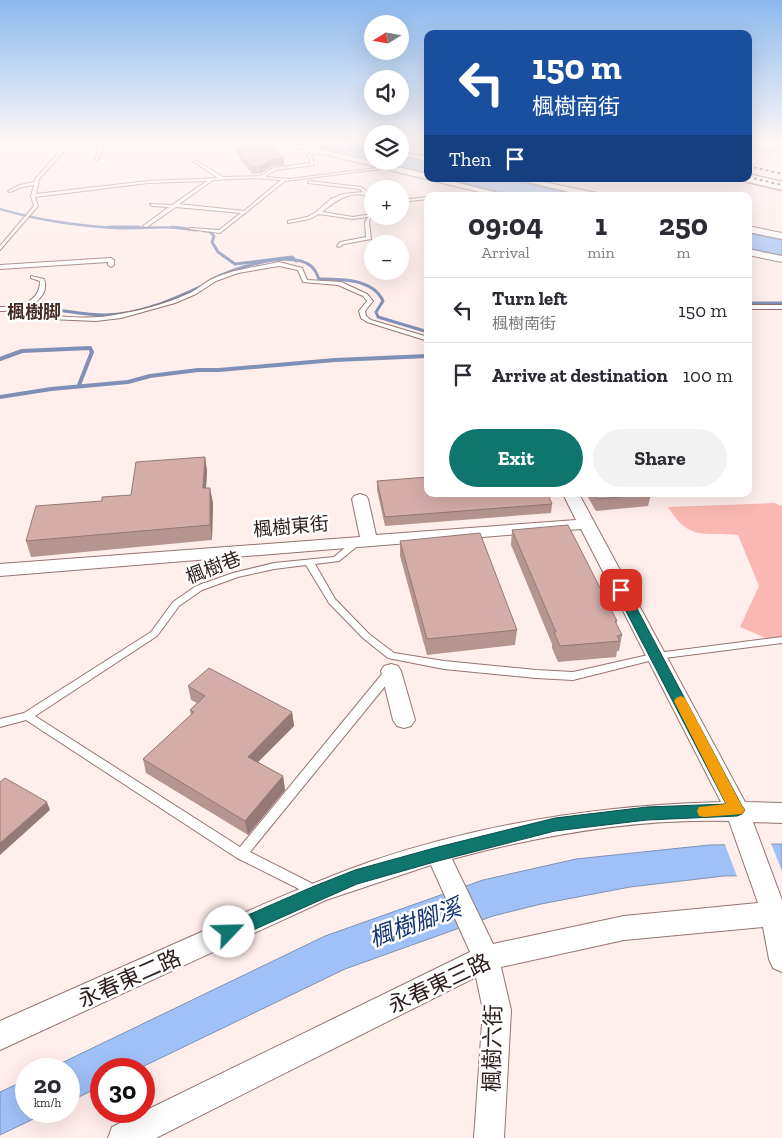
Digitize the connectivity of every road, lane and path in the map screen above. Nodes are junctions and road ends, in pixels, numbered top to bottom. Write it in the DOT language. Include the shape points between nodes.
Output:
graph roads {
  1 [pos="33,196"];
  2 [pos="188,196"];
  3 [pos="266,196"];
  4 [pos="343,196"];
  5 [pos="424,198"];
  6 [pos="409,200"];
  7 [pos="152,205"];
  8 [pos="174,206"];
  9 [pos="245,212"];
  10 [pos="318,213"];
  11 [pos="364,217"];
  12 [pos="290,222"];
  13 [pos="367,225"];
  14 [pos="145,226"];
  15 [pos="190,229"];
  16 [pos="752,230"];
  17 [pos="782,236"];
  18 [pos="339,246"];
  19 [pos="0,250"];
  20 [pos="752,253"];
  21 [pos="782,259"];
  22 [pos="111,265"];
  23 [pos="0,267"];
  24 [pos="33,277"];
  25 [pos="0,304"];
  26 [pos="752,306"];
  27 [pos="782,307"];
  28 [pos="0,309"];
  29 [pos="424,338"];
  30 [pos="572,497"];
  31 [pos="360,499"];
  32 [pos="585,524"];
  33 [pos="363,542"];
  34 [pos="309,562"];
  35 [pos="0,570"];
  36 [pos="782,640"];
  37 [pos="657,656"];
  38 [pos="391,671"];
  39 [pos="27,716"];
  40 [pos="404,720"];
  41 [pos="0,723"];
  42 [pos="737,810"];
  43 [pos="782,813"];
  44 [pos="241,854"];
  45 [pos="438,854"];
  46 [pos="318,892"];
  47 [pos="778,913"];
  48 [pos="486,958"];
  49 [pos="782,959"];
  50 [pos="0,1036"];
  51 [pos="123,1138"];
  52 [pos="489,1138"];
  1 -- 19 [label="lane" via="36,206"];
  2 -- 8 [label="lane"];
  3 -- 9 [label="lane"];
  4 -- 10 [label="lane"];
  5 -- 6 [label="lane"];
  7 -- 8 [label="lane"];
  8 -- 9 [label="lane"];
  8 -- 14 [label="lane"];
  9 -- 15 [label="lane" via="220,232"];
  10 -- 11 [label="lane"];
  10 -- 12 [label="lane"];
  13 -- 18 [label="lane" via="369,238"];
  16 -- 17 [label="street"];
  20 -- 21 [label="street"];
  22 -- 23 [label="lane" via="111,260 100,259"];
  24 -- 25 [label="lane" via="42,280 43,284 40,296 33,304"];
  26 -- 27 [label="lane"];
  28 -- 29 [label="lane" via="30,308 49,317 121,316 173,302 228,275 279,264 300,269 305,281 339,283 365,295 370,301 362,311 369,322"];
  30 -- 32 [label="street"];
  31 -- 33 [label="street"];
  32 -- 33 [label="street, 楓樹東街"];
  32 -- 37 [label="street"];
  33 -- 34 [label="lane, 楓樹巷" via="336,560"];
  33 -- 35 [label="street, 楓樹東街"];
  34 -- 37 [label="lane" via="332,601 391,656 462,667 573,676"];
  34 -- 39 [label="lane, 楓樹巷" via="274,566 199,588 176,604 154,634"];
  36 -- 37 [label="lane"];
  37 -- 42 [label="street"];
  38 -- 40 [label="street"];
  38 -- 44 [label="lane"];
  39 -- 41 [label="lane, 楓樹巷"];
  39 -- 44 [label="lane"];
  42 -- 43 [label="street, 永春東二路"];
  42 -- 45 [label="street, 永春東二路" via="647,813 555,825"];
  42 -- 47 [label="street"];
  44 -- 46 [label="lane"];
  45 -- 46 [label="street, 永春東二路"];
  45 -- 48 [label="street, 楓樹六街"];
  46 -- 50 [label="street, 永春東二路"];
  47 -- 48 [label="street, 永春東三路" via="624,928"];
  47 -- 49 [label="street"];
  48 -- 51 [label="street, 永春東三路"];
  48 -- 52 [label="street, 楓樹六街" via="497,1010"];
}
